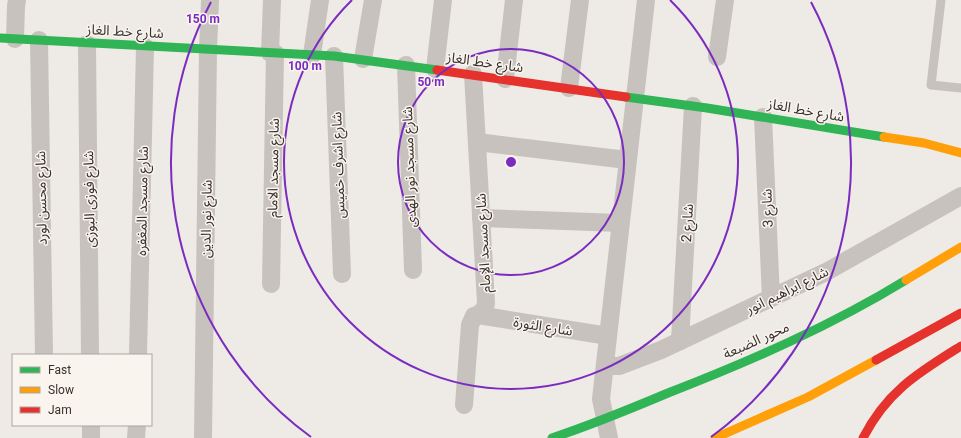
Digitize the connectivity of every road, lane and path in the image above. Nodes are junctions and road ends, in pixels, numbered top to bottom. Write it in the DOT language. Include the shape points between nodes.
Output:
graph roads {
  1 [pos="17,0"];
  2 [pos="210,0"];
  3 [pos="272,0"];
  4 [pos="320,0"];
  5 [pos="373,0"];
  6 [pos="443,0"];
  7 [pos="514,0"];
  8 [pos="580,0"];
  9 [pos="646,0"];
  10 [pos="725,0"];
  11 [pos="941,0"];
  12 [pos="7,39"];
  13 [pos="39,40"];
  14 [pos="87,44"];
  15 [pos="145,46"];
  16 [pos="208,50"];
  17 [pos="272,53"];
  18 [pos="312,55"];
  19 [pos="334,56"];
  20 [pos="717,57"];
  21 [pos="363,59"];
  22 [pos="406,65"];
  23 [pos="435,69"];
  24 [pos="473,74"];
  25 [pos="505,79"];
  26 [pos="569,88"];
  27 [pos="961,88"];
  28 [pos="634,97"];
  29 [pos="693,106"];
  30 [pos="763,117"];
  31 [pos="477,142"];
  32 [pos="961,153"];
  33 [pos="627,160"];
  34 [pos="961,196"];
  35 [pos="481,218"];
  36 [pos="620,222"];
  37 [pos="961,247"];
  38 [pos="413,270"];
  39 [pos="342,274"];
  40 [pos="271,284"];
  41 [pos="771,298"];
  42 [pos="961,313"];
  43 [pos="478,315"];
  44 [pos="608,336"];
  45 [pos="680,341"];
  46 [pos="961,346"];
  47 [pos="44,354"];
  48 [pos="90,354"];
  49 [pos="138,354"];
  50 [pos="605,366"];
  51 [pos="464,405"];
  52 [pos="91,426"];
  53 [pos="137,426"];
  54 [pos="91,438"];
  55 [pos="136,438"];
  56 [pos="203,438"];
  57 [pos="552,438"];
  58 [pos="609,438"];
  59 [pos="715,438"];
  60 [pos="863,438"];
  1 -- 12 [label="street"];
  2 -- 16 [label="street, شارع نور الدين"];
  3 -- 17 [label="street, شارع مسجد الامام"];
  4 -- 18 [label="street"];
  5 -- 21 [label="street"];
  6 -- 23 [label="street"];
  7 -- 25 [label="street"];
  8 -- 26 [label="street"];
  9 -- 28 [label="street"];
  10 -- 20 [label="street"];
  11 -- 27 [label="lane" via="932,85"];
  12 -- 13 [label="main road, شارع خط الغاز"];
  13 -- 14 [label="main road, شارع خط الغاز"];
  13 -- 47 [label="street, شارع محسن لورد"];
  14 -- 15 [label="main road, شارع خط الغاز"];
  14 -- 48 [label="street, شارع فوزى البوزى"];
  15 -- 16 [label="main road, شارع خط الغاز"];
  15 -- 49 [label="street, شارع مسجد المغفره"];
  16 -- 17 [label="main road, شارع خط الغاز"];
  16 -- 56 [label="street, شارع نور الدين"];
  17 -- 18 [label="main road, شارع خط الغاز"];
  17 -- 40 [label="street, شارع مسجد الامام"];
  18 -- 19 [label="main road, شارع خط الغاز"];
  19 -- 21 [label="main road, شارع خط الغاز"];
  19 -- 39 [label="street, شارع اشرف خميس"];
  21 -- 22 [label="main road, شارع خط الغاز"];
  22 -- 23 [label="main road, شارع خط الغاز"];
  22 -- 38 [label="street, شارع مسجد نور الهدى"];
  23 -- 24 [label="main road, شارع خط الغاز"];
  24 -- 25 [label="main road, شارع خط الغاز"];
  24 -- 31 [label="street, شارع مسجد الإمام"];
  25 -- 26 [label="main road, شارع خط الغاز"];
  26 -- 28 [label="main road, شارع خط الغاز"];
  28 -- 29 [label="main road, شارع خط الغاز"];
  28 -- 33 [label="street"];
  29 -- 30 [label="main road, شارع خط الغاز"];
  29 -- 45 [label="street, شارع 2"];
  30 -- 32 [label="main road, شارع خط الغاز" via="924,143"];
  30 -- 41 [label="street, شارع 3"];
  31 -- 33 [label="street"];
  31 -- 35 [label="street, شارع مسجد الإمام"];
  33 -- 36 [label="street"];
  34 -- 41 [label="street, شارع ابراهيم انور" via="826,272"];
  35 -- 36 [label="street"];
  35 -- 43 [label="street, شارع مسجد الإمام" via="486,302 484,310"];
  36 -- 44 [label="street"];
  37 -- 57 [label="main road, محور الضبعة" via="886,292 781,345 680,389"];
  41 -- 45 [label="street, شارع ابراهيم انور"];
  42 -- 59 [label="main road" via="808,397"];
  43 -- 44 [label="street, شارع الثورة"];
  43 -- 51 [label="street, شارع مسجد الإمام" via="474,316 470,325"];
  44 -- 50 [label="street"];
  45 -- 50 [label="street, شارع ابراهيم انور" via="619,366"];
  46 -- 60 [label="main road" via="916,374 892,394 873,419"];
  50 -- 58 [label="street" via="601,399"];
  52 -- 54 [label="street"];
  53 -- 55 [label="street"];
}
